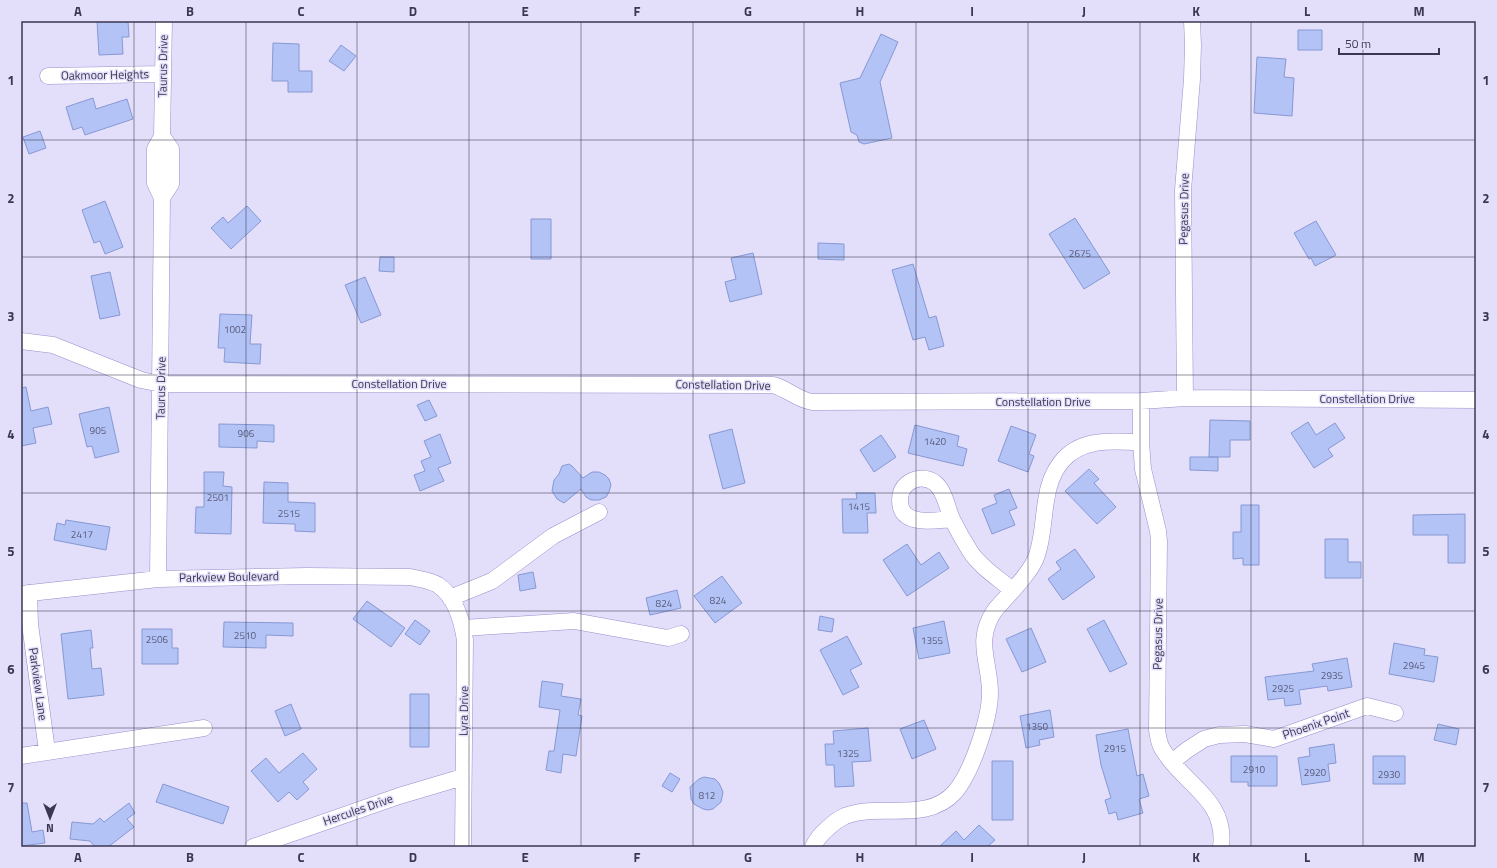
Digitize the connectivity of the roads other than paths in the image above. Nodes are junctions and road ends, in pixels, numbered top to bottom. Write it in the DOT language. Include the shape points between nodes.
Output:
graph roads {
  1 [pos="164,21"];
  2 [pos="1192,21"];
  3 [pos="162,74"];
  4 [pos="48,76"];
  5 [pos="21,341"];
  6 [pos="161,384"];
  7 [pos="1185,398"];
  8 [pos="1476,400"];
  9 [pos="1142,401"];
  10 [pos="1141,442"];
  11 [pos="599,512"];
  12 [pos="952,519"];
  13 [pos="158,579"];
  14 [pos="437,584"];
  15 [pos="1012,590"];
  16 [pos="25,593"];
  17 [pos="450,598"];
  18 [pos="463,628"];
  19 [pos="681,634"];
  20 [pos="1395,713"];
  21 [pos="204,728"];
  22 [pos="47,751"];
  23 [pos="21,756"];
  24 [pos="1172,762"];
  25 [pos="463,777"];
  26 [pos="253,847"];
  27 [pos="463,847"];
  28 [pos="813,847"];
  29 [pos="1221,847"];
  1 -- 3 [label="street, Taurus Drive"];
  2 -- 7 [label="street, Pegasus Drive" via="1192,79 1183,190"];
  3 -- 4 [label="street, Oakmoor Heights"];
  3 -- 6 [label="street, Taurus Drive" via="162,136 155,149 155,183 162,198"];
  5 -- 6 [label="street, Constellation Drive" via="53,345 141,380"];
  6 -- 9 [label="street, Constellation Drive" via="774,385 801,400 812,402"];
  6 -- 13 [label="street, Taurus Drive"];
  7 -- 8 [label="street, Constellation Drive"];
  7 -- 9 [label="street, Constellation Drive"];
  9 -- 10 [label="street, Pegasus Drive"];
  10 -- 15 [label="street" via="1096,443 1073,451 1064,459 1055,470 1049,484 1037,557"];
  10 -- 24 [label="street, Pegasus Drive" via="1145,480 1159,541 1157,730 1162,749"];
  11 -- 17 [label="street" via="554,536 492,581"];
  12 -- 15 [label="street" via="970,552"];
  13 -- 14 [label="street, Parkview Boulevard" via="410,577"];
  13 -- 16 [label="street, Parkview Boulevard"];
  14 -- 17 [label="street, Lyra Drive"];
  15 -- 28 [label="street" via="986,627 984,650 990,691 987,719 970,767 955,791 937,806 925,809 845,816 823,832"];
  16 -- 22 [label="street, Parkview Lane"];
  17 -- 18 [label="street, Lyra Drive"];
  18 -- 19 [label="street" via="574,620 668,638"];
  18 -- 25 [label="street, Lyra Drive"];
  20 -- 24 [label="street, Phoenix Point" via="1367,706 1274,739 1245,734 1219,735 1204,739"];
  21 -- 22 [label="street"];
  22 -- 23 [label="street"];
  24 -- 29 [label="street, Pegasus Drive" via="1212,804 1221,824"];
  25 -- 26 [label="street, Hercules Drive" via="399,796"];
  25 -- 27 [label="street, Lyra Drive"];
}
